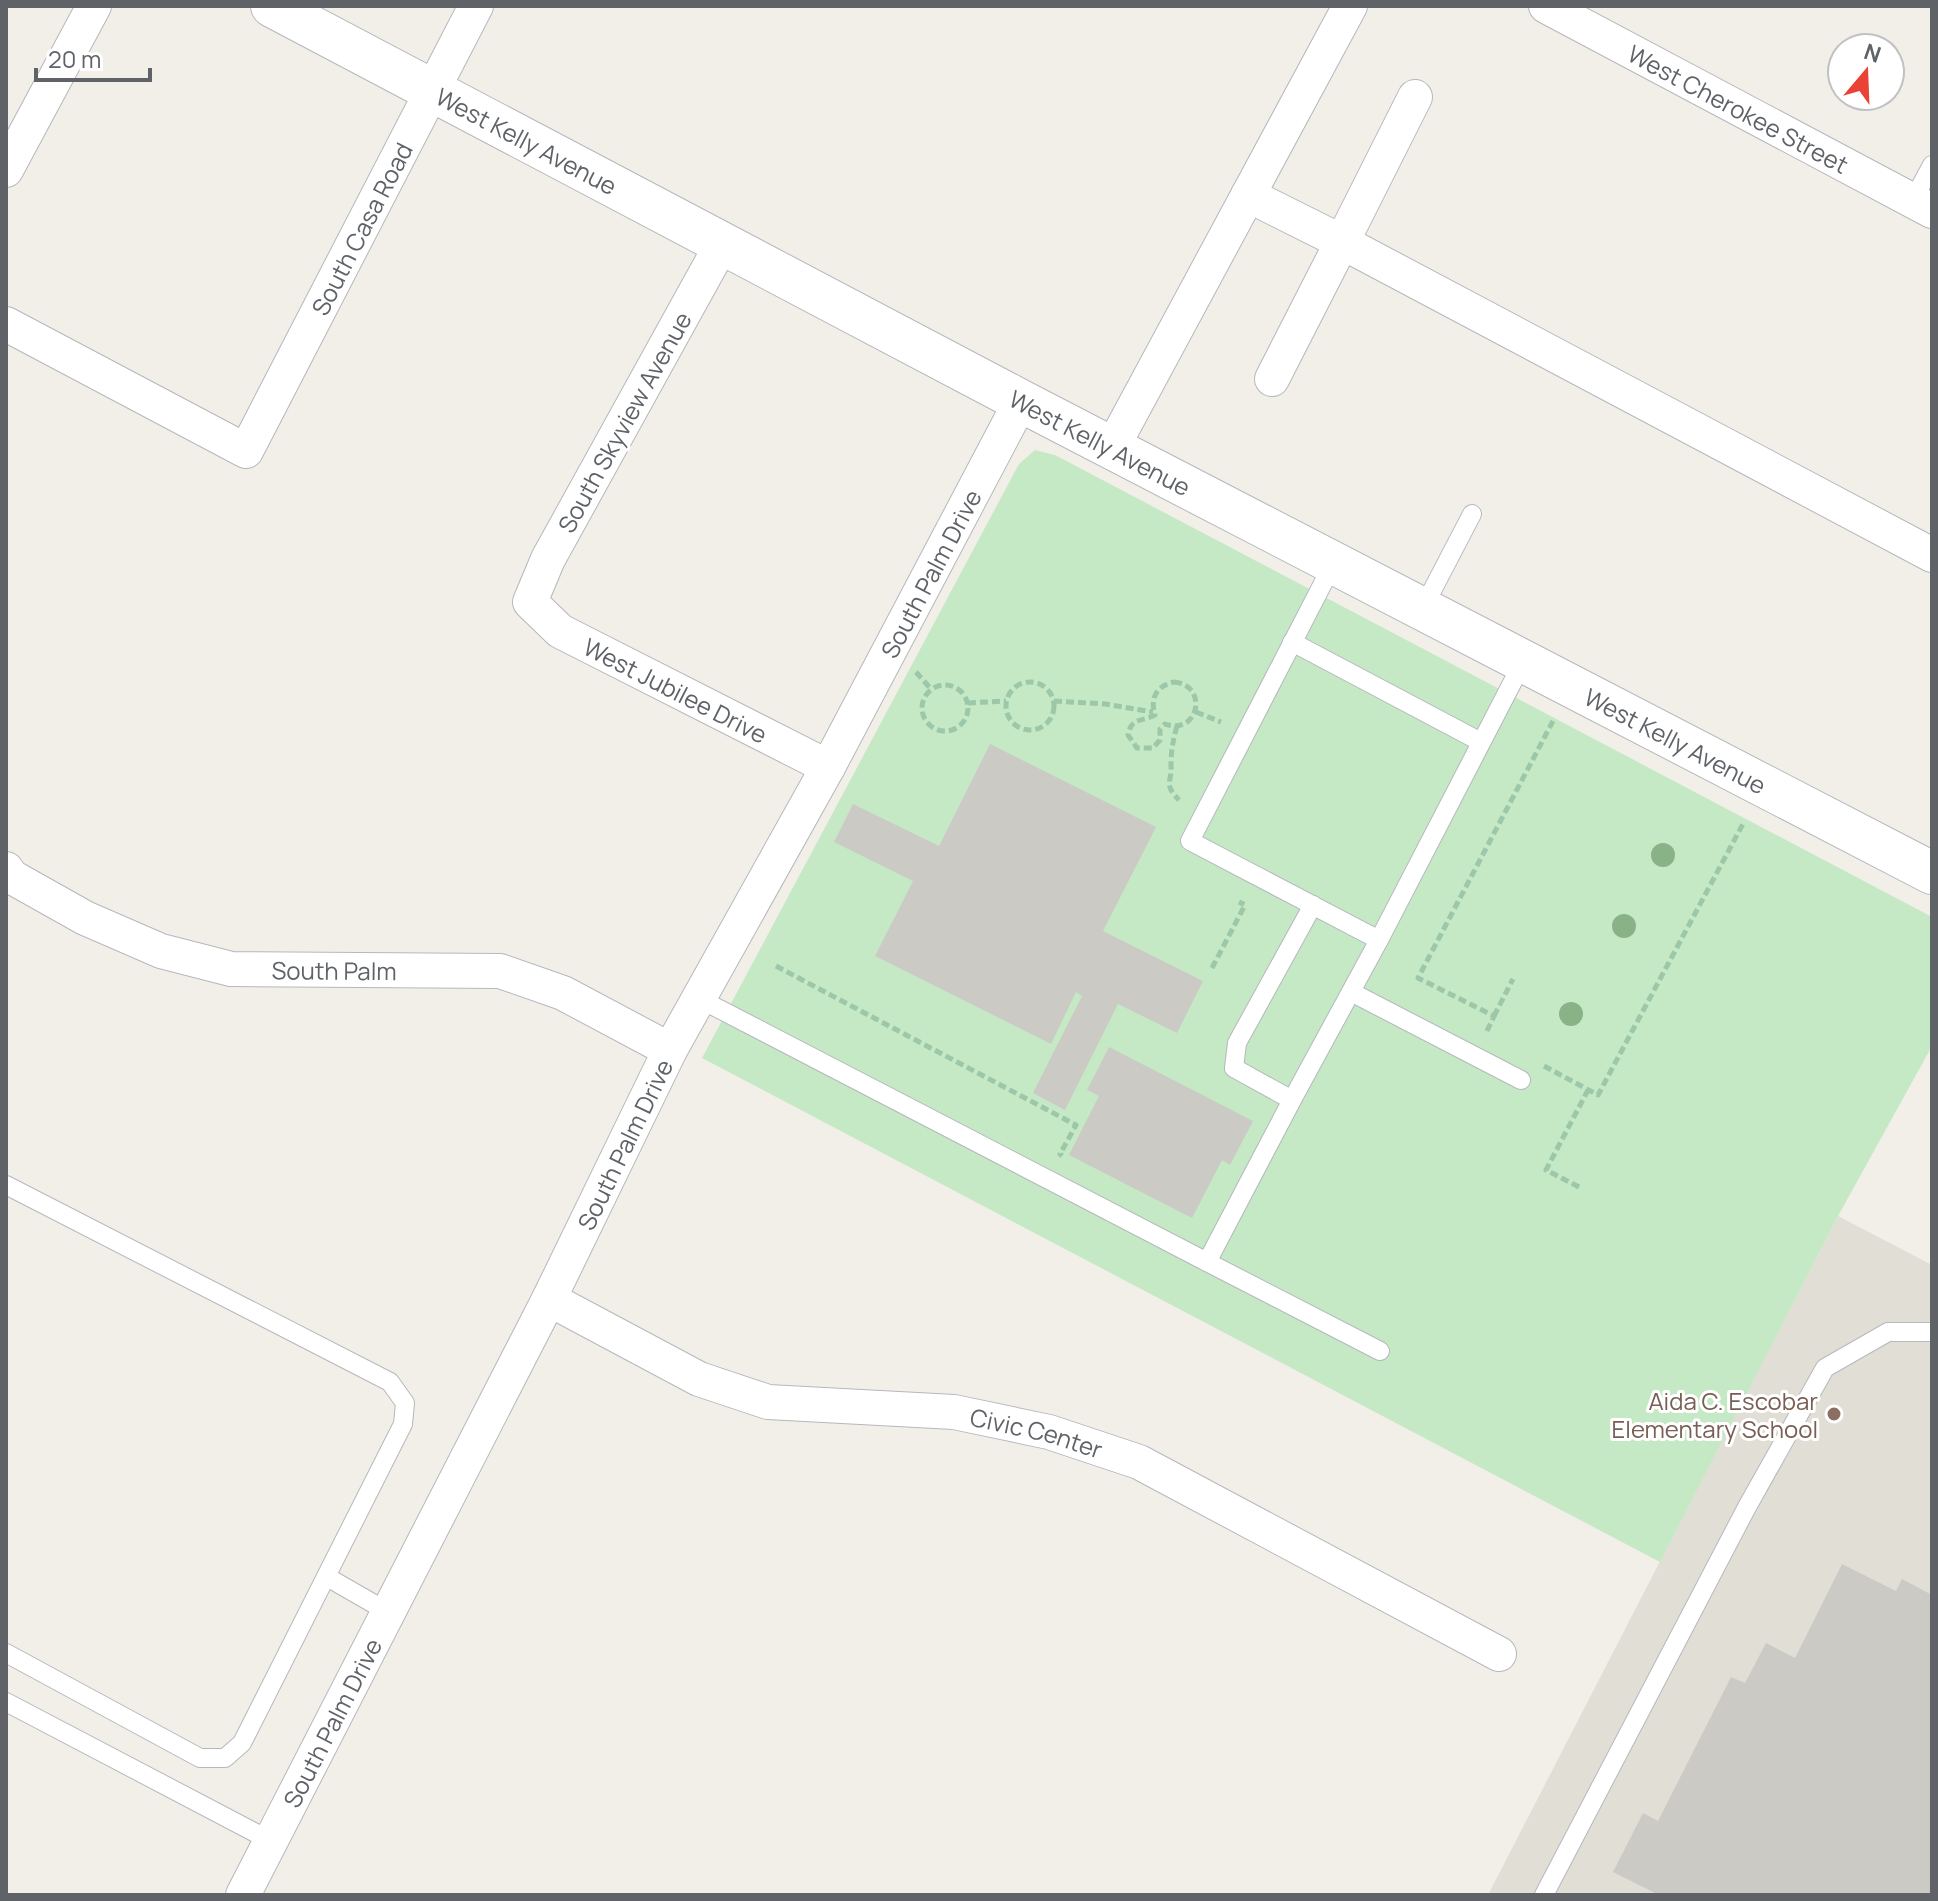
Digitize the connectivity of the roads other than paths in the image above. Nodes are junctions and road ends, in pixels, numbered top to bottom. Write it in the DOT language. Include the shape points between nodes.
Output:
graph roads {
  1 [pos="94,6"];
  2 [pos="272,6"];
  3 [pos="476,6"];
  4 [pos="1350,6"];
  5 [pos="1546,6"];
  6 [pos="432,89"];
  7 [pos="1415,97"];
  8 [pos="1932,165"];
  9 [pos="6,170"];
  10 [pos="1248,195"];
  11 [pos="1922,206"];
  12 [pos="1342,242"];
  13 [pos="722,244"];
  14 [pos="6,324"];
  15 [pos="1272,379"];
  16 [pos="1021,401"];
  17 [pos="1113,446"];
  18 [pos="1472,514"];
  19 [pos="1932,555"];
  20 [pos="1334,562"];
  21 [pos="530,602"];
  22 [pos="1423,608"];
  23 [pos="1292,642"];
  24 [pos="1524,660"];
  25 [pos="1481,742"];
  26 [pos="828,767"];
  27 [pos="6,869"];
  28 [pos="1932,873"];
  29 [pos="1313,905"];
  30 [pos="1379,940"];
  31 [pos="1351,992"];
  32 [pos="698,998"];
  33 [pos="670,1050"];
  34 [pos="1521,1080"];
  35 [pos="1292,1100"];
  36 [pos="6,1185"];
  37 [pos="1207,1262"];
  38 [pos="549,1299"];
  39 [pos="1932,1332"];
  40 [pos="1380,1351"];
  41 [pos="327,1577"];
  42 [pos="388,1612"];
  43 [pos="6,1653"];
  44 [pos="1499,1654"];
  45 [pos="6,1702"];
  46 [pos="271,1841"];
  47 [pos="243,1895"];
  48 [pos="1544,1895"];
  1 -- 9 [label="street"];
  2 -- 6 [label="street, West Kelly Avenue"];
  3 -- 6 [label="street, South Casa Road"];
  4 -- 10 [label="street"];
  5 -- 11 [label="street, West Cherokee Street"];
  6 -- 13 [label="street, West Kelly Avenue"];
  6 -- 14 [label="street, South Casa Road" via="246,451"];
  7 -- 12 [label="street"];
  8 -- 11 [label="lane"];
  10 -- 12 [label="street"];
  10 -- 17 [label="street"];
  12 -- 15 [label="street"];
  12 -- 19 [label="street"];
  13 -- 16 [label="street, West Kelly Avenue"];
  13 -- 21 [label="street, South Skyview Avenue"];
  16 -- 17 [label="street, West Kelly Avenue"];
  16 -- 26 [label="street, South Palm Drive"];
  17 -- 20 [label="street, West Kelly Avenue"];
  18 -- 22 [label="lane"];
  20 -- 22 [label="street, West Kelly Avenue"];
  20 -- 23 [label="lane"];
  21 -- 26 [label="street, West Jubilee Drive" via="560,631"];
  22 -- 24 [label="street, West Kelly Avenue"];
  23 -- 25 [label="lane"];
  23 -- 29 [label="lane" via="1190,841"];
  24 -- 25 [label="lane"];
  24 -- 28 [label="street, West Kelly Avenue"];
  25 -- 30 [label="lane"];
  26 -- 32 [label="street, South Palm Drive"];
  27 -- 33 [label="street, South Palm" via="85,918 161,951 231,969 500,971 563,993"];
  29 -- 30 [label="lane"];
  29 -- 35 [label="lane" via="1237,1043 1234,1068"];
  30 -- 31 [label="lane"];
  31 -- 34 [label="lane"];
  31 -- 35 [label="lane"];
  32 -- 33 [label="street, South Palm Drive"];
  32 -- 37 [label="lane"];
  33 -- 38 [label="street, South Palm Drive"];
  35 -- 37 [label="lane"];
  36 -- 41 [label="lane" via="390,1382 405,1403 403,1424"];
  37 -- 40 [label="lane"];
  38 -- 42 [label="street, South Palm Drive"];
  38 -- 44 [label="street, Civic Center" via="699,1379 768,1402 954,1412 1049,1432 1139,1462"];
  39 -- 48 [label="lane" via="1888,1332 1825,1368"];
  41 -- 42 [label="lane"];
  41 -- 43 [label="lane" via="242,1743 225,1758 200,1758"];
  42 -- 46 [label="street, South Palm Drive"];
  45 -- 46 [label="lane"];
  46 -- 47 [label="street, South Palm Drive"];
}
